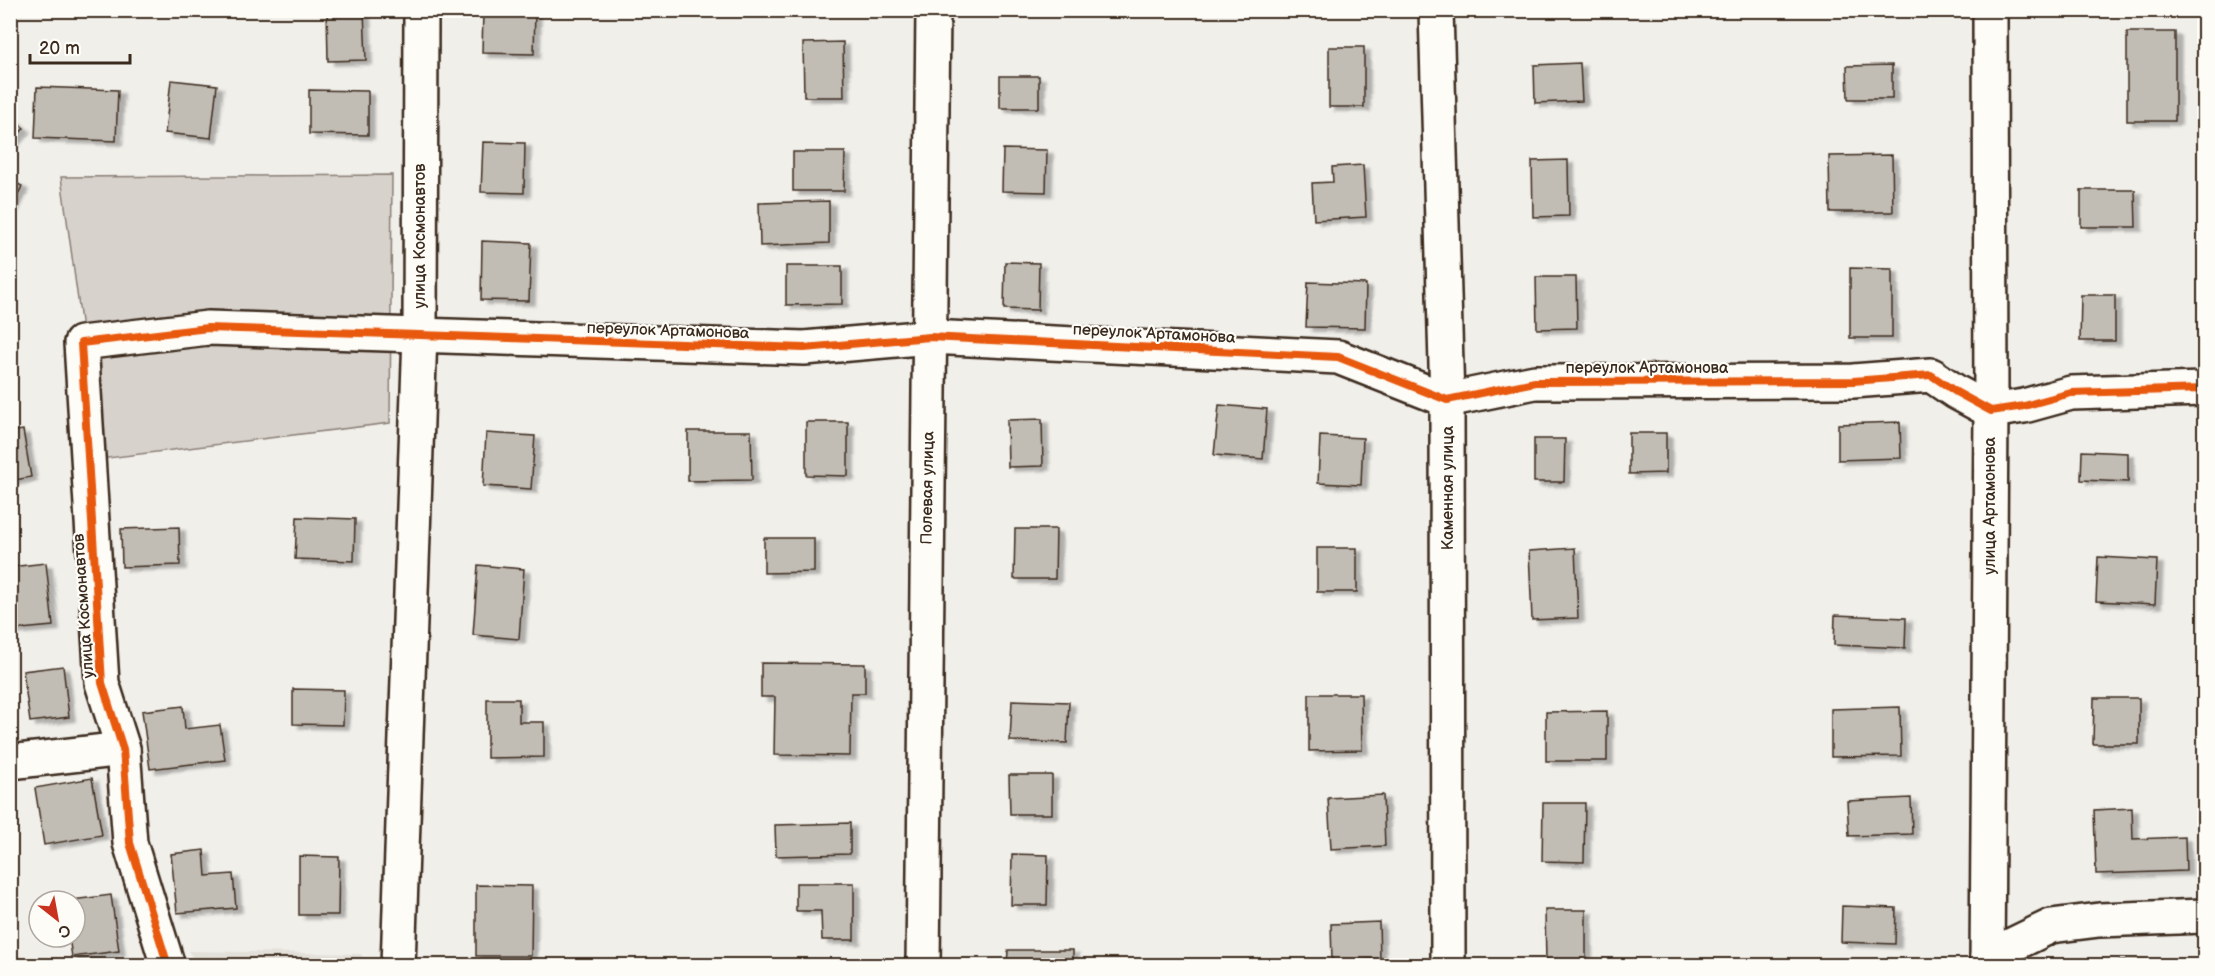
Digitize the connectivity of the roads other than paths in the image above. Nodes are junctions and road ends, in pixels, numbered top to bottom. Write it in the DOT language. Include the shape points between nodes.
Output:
graph roads {
  1 [pos="421,10"];
  2 [pos="933,10"];
  3 [pos="1436,10"];
  4 [pos="1990,10"];
  5 [pos="420,334"];
  6 [pos="930,337"];
  7 [pos="81,344"];
  8 [pos="2205,389"];
  9 [pos="1447,400"];
  10 [pos="1991,411"];
  11 [pos="123,749"];
  12 [pos="10,762"];
  13 [pos="2205,916"];
  14 [pos="1987,961"];
  15 [pos="168,966"];
  16 [pos="398,966"];
  17 [pos="923,966"];
  18 [pos="1448,966"];
  1 -- 5 [label="street, улица Космонавтов"];
  2 -- 6 [label="street, Полевая улица"];
  3 -- 9 [label="street, Каменная улица"];
  4 -- 10 [label="street, улица Артамонова"];
  5 -- 6 [label="street, переулок Артамонова" via="804,348"];
  5 -- 7 [label="street, переулок Артамонова" via="208,328"];
  5 -- 16 [label="street, улица Космонавтов"];
  6 -- 9 [label="street, переулок Артамонова" via="1338,357"];
  6 -- 17 [label="street, Полевая улица"];
  7 -- 11 [label="street, улица Космонавтов" via="102,682"];
  8 -- 10 [label="street" via="2071,393"];
  9 -- 10 [label="street, переулок Артамонова" via="1535,382 1853,381 1931,375"];
  9 -- 18 [label="street, Каменная улица"];
  10 -- 14 [label="street, улица Артамонова"];
  11 -- 12 [label="street"];
  11 -- 15 [label="street, улица Космонавтов" via="130,843"];
  13 -- 14 [label="street" via="2051,926"];
}
